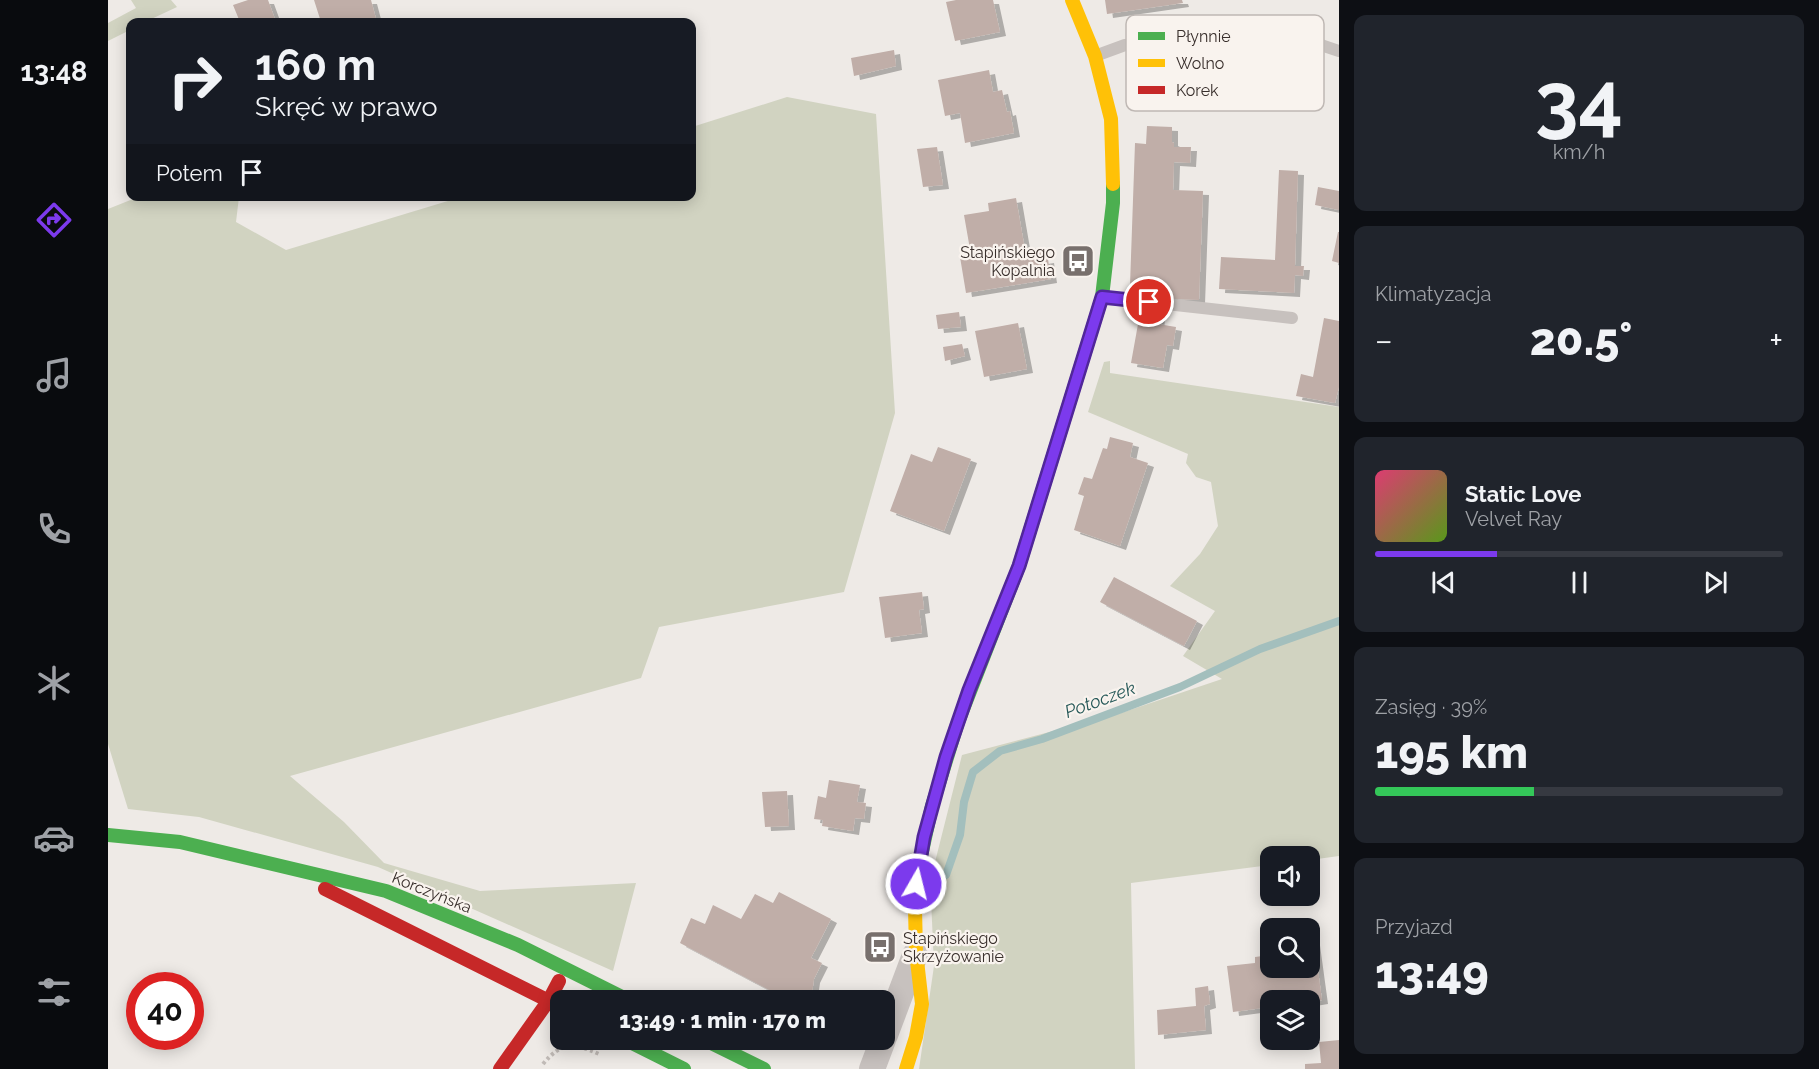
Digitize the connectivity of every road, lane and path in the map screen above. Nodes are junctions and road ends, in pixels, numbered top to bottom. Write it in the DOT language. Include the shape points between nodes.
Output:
graph roads {
  1 [pos="1072,0"];
  2 [pos="1126,45"];
  3 [pos="1324,46"];
  4 [pos="1339,51"];
  5 [pos="1095,56"];
  6 [pos="1102,297"];
  7 [pos="1292,318"];
  8 [pos="108,835"];
  9 [pos="278,865"];
  10 [pos="916,952"];
  11 [pos="566,969"];
  12 [pos="559,990"];
  13 [pos="608,990"];
  14 [pos="550,1002"];
  15 [pos="895,1008"];
  16 [pos="550,1010"];
  17 [pos="646,1050"];
  18 [pos="725,1050"];
  19 [pos="879,1050"];
  20 [pos="603,1056"];
  21 [pos="500,1069"];
  22 [pos="539,1069"];
  23 [pos="684,1069"];
  24 [pos="764,1069"];
  25 [pos="872,1069"];
  26 [pos="906,1069"];
  1 -- 5 [label="street"];
  2 -- 5 [label="lane"];
  3 -- 4 [label="lane"];
  5 -- 6 [label="street" via="1111,119 1113,203"];
  6 -- 7 [label="lane"];
  6 -- 10 [label="street" via="1019,566 958,722 932,806 916,884"];
  8 -- 9 [label="street, Korczyńska" via="180,842"];
  9 -- 11 [label="street, Korczyńska" via="386,891"];
  9 -- 14 [label="street, Korczyńska"];
  10 -- 15 [label="street"];
  10 -- 26 [label="street" via="922,1004"];
  11 -- 12 [label="street"];
  11 -- 13 [label="street, Korczyńska"];
  16 -- 21 [label="street"];
  17 -- 23 [label="street"];
  18 -- 24 [label="street"];
  19 -- 25 [label="street"];
  20 -- 22 [label="path" via="574,1045 564,1047"];
}
